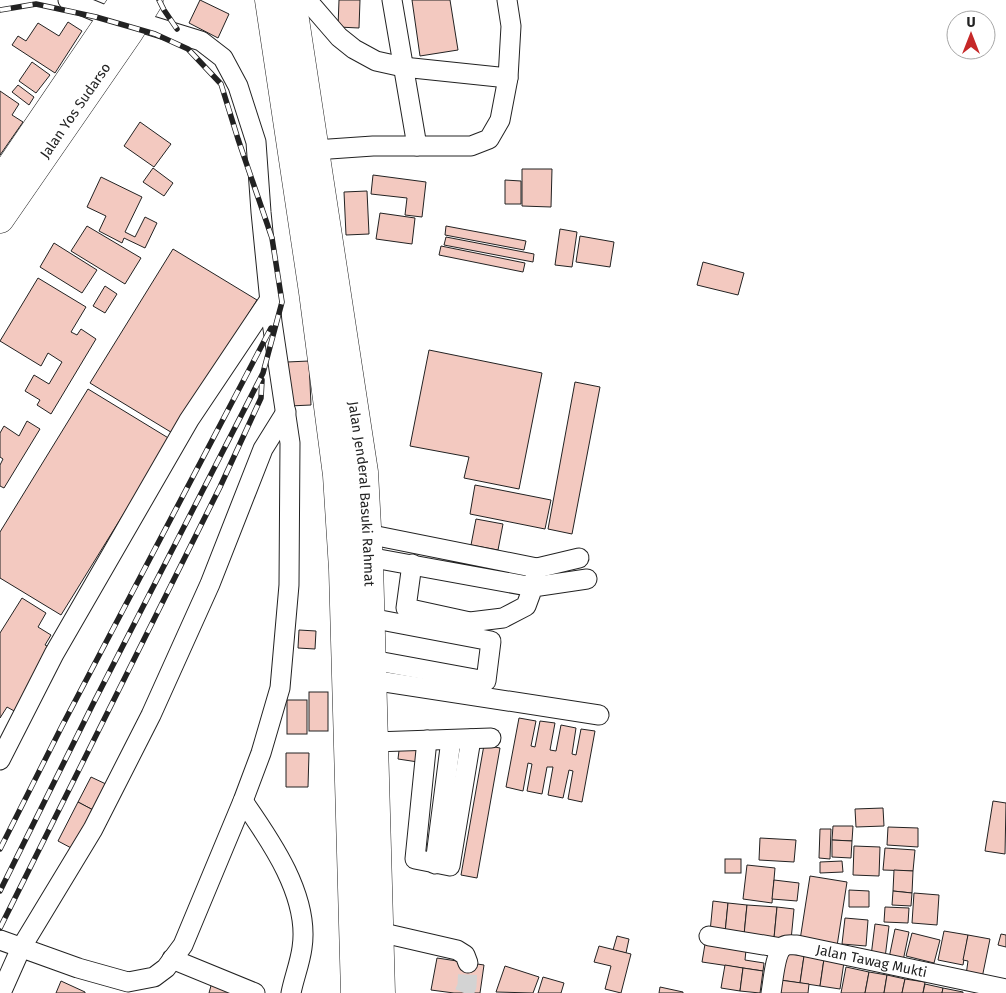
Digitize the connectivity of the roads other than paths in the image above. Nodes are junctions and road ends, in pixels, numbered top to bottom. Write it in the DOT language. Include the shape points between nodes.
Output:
graph roads {
  1 [pos="68,0"];
  2 [pos="270,0"];
  3 [pos="292,0"];
  4 [pos="307,0"];
  5 [pos="392,0"];
  6 [pos="507,0"];
  7 [pos="130,10"];
  8 [pos="403,67"];
  9 [pos="508,78"];
  10 [pos="417,146"];
  11 [pos="304,152"];
  12 [pos="0,182"];
  13 [pos="0,219"];
  14 [pos="270,299"];
  15 [pos="286,412"];
  16 [pos="368,546"];
  17 [pos="579,558"];
  18 [pos="412,564"];
  19 [pos="537,568"];
  20 [pos="587,579"];
  21 [pos="533,587"];
  22 [pos="370,618"];
  23 [pos="366,686"];
  24 [pos="599,715"];
  25 [pos="491,738"];
  26 [pos="471,739"];
  27 [pos="427,740"];
  28 [pos="451,740"];
  29 [pos="374,742"];
  30 [pos="0,760"];
  31 [pos="243,801"];
  32 [pos="435,864"];
  33 [pos="380,932"];
  34 [pos="710,936"];
  35 [pos="0,940"];
  36 [pos="21,948"];
  37 [pos="782,948"];
  38 [pos="172,959"];
  39 [pos="468,963"];
  40 [pos="128,982"];
  41 [pos="1006,989"];
  42 [pos="1,993"];
  43 [pos="145,993"];
  44 [pos="255,993"];
  45 [pos="291,993"];
  46 [pos="355,993"];
  47 [pos="381,993"];
  48 [pos="771,993"];
  1 -- 7 [label="street"];
  2 -- 11 [label="highway, Jalan Jenderal Basuki Rahmat"];
  3 -- 11 [label="highway, Jalan Jenderal Basuki Rahmat"];
  4 -- 8 [label="street" via="339,37 354,49 376,61"];
  5 -- 8 [label="street"];
  6 -- 9 [label="street" via="511,26"];
  7 -- 12 [label="highway, Jalan Yos Sudarso"];
  7 -- 13 [label="highway, Jalan Yos Sudarso"];
  7 -- 14 [label="street" via="201,41 223,58 238,86 256,142"];
  8 -- 9 [label="street"];
  8 -- 10 [label="street"];
  9 -- 10 [label="street" via="500,120 489,139 471,146"];
  10 -- 11 [label="street"];
  11 -- 16 [label="highway, Jalan Jenderal Basuki Rahmat" via="364,472"];
  11 -- 23 [label="highway, Jalan Jenderal Basuki Rahmat" via="337,475 343,569"];
  14 -- 15 [label="street"];
  14 -- 30 [label="street" via="189,420 54,654"];
  15 -- 31 [label="street" via="290,443 289,585 280,688"];
  15 -- 36 [label="street" via="260,456 210,584 151,715 93,829"];
  16 -- 18 [label="street"];
  16 -- 19 [label="street"];
  16 -- 22 [label="highway, Jalan Jenderal Basuki Rahmat"];
  17 -- 19 [label="street"];
  18 -- 21 [label="street"];
  18 -- 21 [label="street" via="406,608 470,622 504,618 526,606"];
  19 -- 21 [label="street"];
  20 -- 21 [label="street"];
  22 -- 23 [label="highway, Jalan Jenderal Basuki Rahmat"];
  22 -- 23 [label="street" via="491,642 486,681"];
  23 -- 24 [label="street"];
  23 -- 29 [label="highway, Jalan Jenderal Basuki Rahmat"];
  23 -- 46 [label="highway, Jalan Jenderal Basuki Rahmat"];
  25 -- 26 [label="street"];
  26 -- 28 [label="street"];
  26 -- 32 [label="street" via="450,866"];
  27 -- 28 [label="street"];
  27 -- 29 [label="street"];
  27 -- 32 [label="street" via="415,859"];
  28 -- 32 [label="street"];
  29 -- 33 [label="highway, Jalan Jenderal Basuki Rahmat"];
  31 -- 38 [label="street" via="182,945"];
  31 -- 45 [label="street" via="269,839 298,898 303,947"];
  33 -- 39 [label="street" via="457,950 465,955"];
  33 -- 47 [label="highway, Jalan Jenderal Basuki Rahmat"];
  34 -- 37 [label="street, Jalan Tawag Mukti"];
  35 -- 36 [label="street"];
  36 -- 40 [label="street"];
  36 -- 42 [label="street"];
  37 -- 41 [label="street, Jalan Tawag Mukti" via="797,945"];
  37 -- 48 [label="street"];
  38 -- 40 [label="street" via="154,977"];
  38 -- 44 [label="street"];
  40 -- 43 [label="street"];
}
